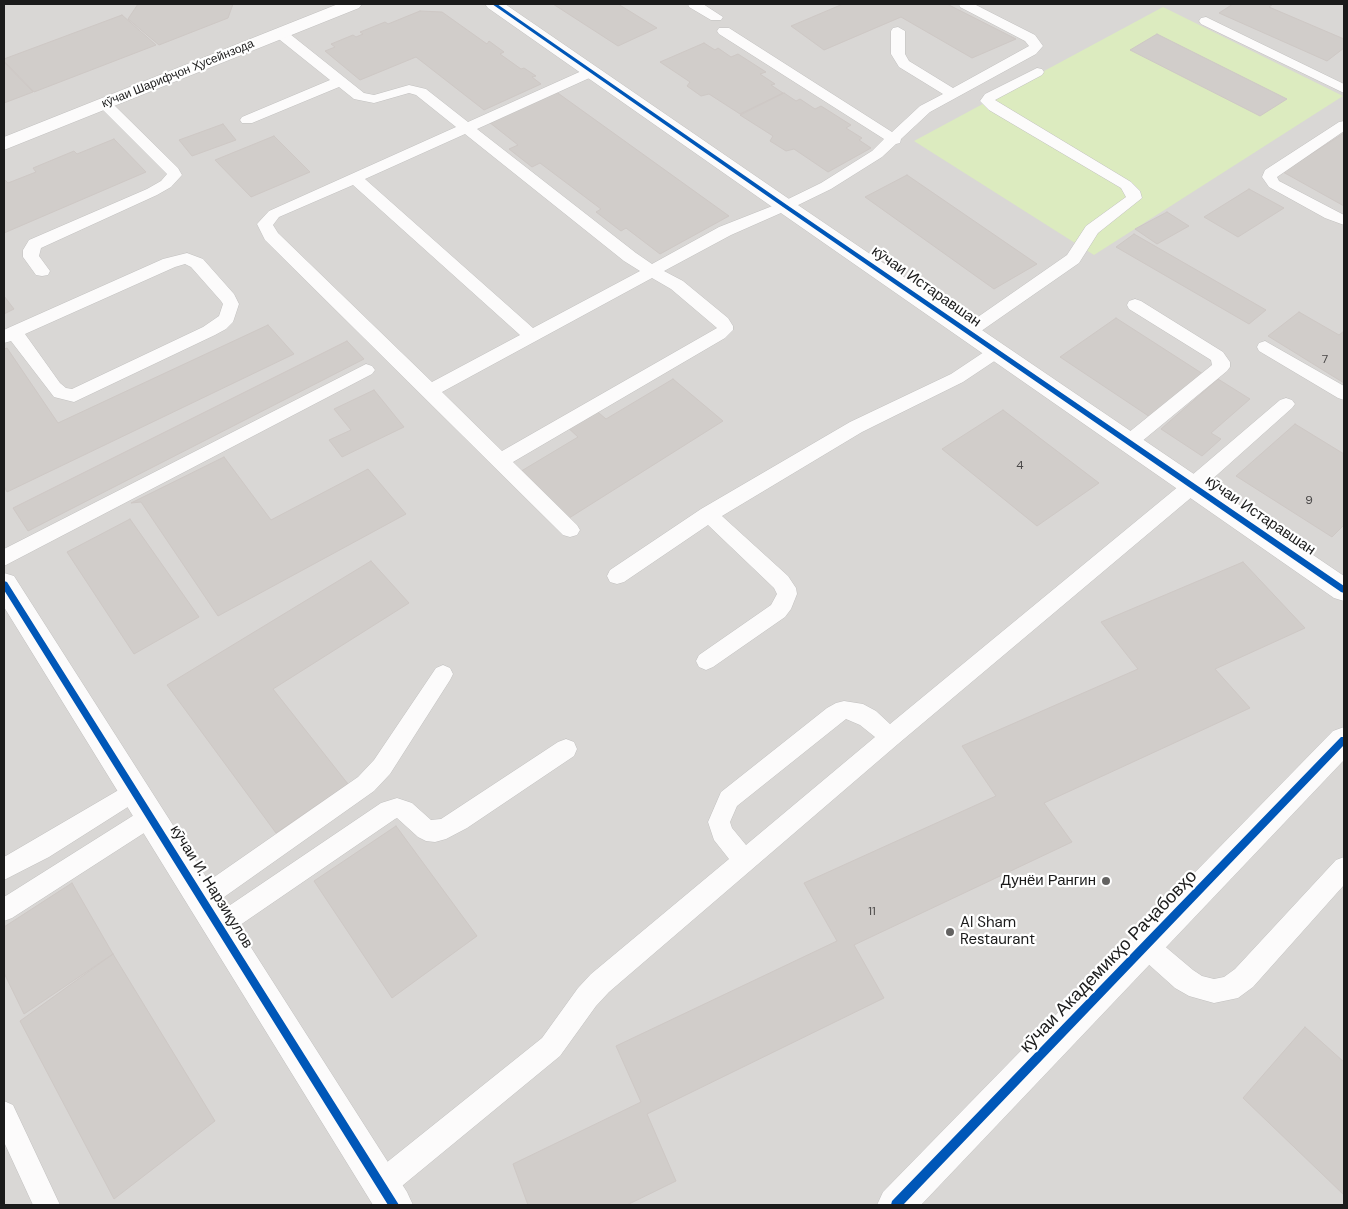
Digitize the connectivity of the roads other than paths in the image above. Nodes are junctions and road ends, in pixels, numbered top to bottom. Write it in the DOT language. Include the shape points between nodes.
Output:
graph roads {
  1 [pos="352,4"];
  2 [pos="494,4"];
  3 [pos="694,4"];
  4 [pos="965,4"];
  5 [pos="716,17"];
  6 [pos="1206,21"];
  7 [pos="724,31"];
  8 [pos="898,31"];
  9 [pos="280,33"];
  10 [pos="591,72"];
  11 [pos="1036,72"];
  12 [pos="340,81"];
  13 [pos="1344,89"];
  14 [pos="951,93"];
  15 [pos="104,104"];
  16 [pos="247,120"];
  17 [pos="1344,125"];
  18 [pos="467,128"];
  19 [pos="894,140"];
  20 [pos="4,144"];
  21 [pos="354,178"];
  22 [pos="785,206"];
  23 [pos="1344,220"];
  24 [pos="42,271"];
  25 [pos="652,271"];
  26 [pos="1135,305"];
  27 [pos="968,332"];
  28 [pos="9,334"];
  29 [pos="531,336"];
  30 [pos="1265,347"];
  31 [pos="996,352"];
  32 [pos="366,370"];
  33 [pos="430,391"];
  34 [pos="1344,394"];
  35 [pos="1286,404"];
  36 [pos="1129,442"];
  37 [pos="501,460"];
  38 [pos="1192,486"];
  39 [pos="708,514"];
  40 [pos="570,530"];
  41 [pos="4,558"];
  42 [pos="617,576"];
  43 [pos="4,584"];
  44 [pos="1344,590"];
  45 [pos="706,661"];
  46 [pos="443,674"];
  47 [pos="890,737"];
  48 [pos="1344,740"];
  49 [pos="566,749"];
  50 [pos="142,804"];
  51 [pos="744,860"];
  52 [pos="1344,868"];
  53 [pos="4,869"];
  54 [pos="202,899"];
  55 [pos="4,910"];
  56 [pos="219,926"];
  57 [pos="1146,946"];
  58 [pos="4,1114"];
  59 [pos="388,1195"];
  60 [pos="47,1205"];
  61 [pos="896,1205"];
  1 -- 9 [label="street, кӯчаи Шарифҷон Ҳусейнзода" via="310,14"];
  2 -- 10 [label="street, кӯчаи Истаравшан"];
  3 -- 5 [label="lane"];
  4 -- 14 [label="lane" via="1030,38 1036,46"];
  6 -- 13 [label="lane"];
  7 -- 19 [label="lane"];
  8 -- 14 [label="lane" via="898,54 904,64"];
  9 -- 12 [label="lane"];
  9 -- 15 [label="street, кӯчаи Шарифҷон Ҳусейнзода"];
  10 -- 18 [label="lane"];
  10 -- 22 [label="street, кӯчаи Истаравшан"];
  11 -- 27 [label="lane" via="987,101 1126,185 1134,198 1092,230 1073,259"];
  12 -- 16 [label="lane"];
  12 -- 18 [label="lane" via="366,98 382,98 415,89"];
  14 -- 19 [label="lane" via="925,109"];
  15 -- 20 [label="street, кӯчаи Шарифҷон Ҳусейнзода"];
  15 -- 24 [label="lane" via="175,175 159,188 35,244 31,257"];
  17 -- 23 [label="lane" via="1270,173 1269,177 1274,184"];
  18 -- 21 [label="lane"];
  18 -- 25 [label="lane"];
  19 -- 22 [label="lane" via="864,163"];
  21 -- 29 [label="lane"];
  21 -- 33 [label="lane" via="274,214 265,224 267,230"];
  22 -- 25 [label="lane" via="726,231"];
  22 -- 27 [label="street, кӯчаи Истаравшан"];
  25 -- 29 [label="lane"];
  25 -- 37 [label="lane" via="677,285 722,322 725,330"];
  26 -- 36 [label="lane" via="1217,356 1221,367"];
  27 -- 31 [label="street, кӯчаи Истаравшан"];
  28 -- 28 [label="lane" via="187,258 198,263 231,304 220,325 74,396 60,393"];
  29 -- 33 [label="lane"];
  30 -- 34 [label="lane"];
  31 -- 36 [label="street, кӯчаи Истаравшан"];
  31 -- 39 [label="lane" via="957,378 856,427"];
  32 -- 41 [label="lane"];
  33 -- 37 [label="lane"];
  35 -- 38 [label="lane"];
  36 -- 38 [label="street, кӯчаи Истаравшан"];
  37 -- 40 [label="lane"];
  38 -- 44 [label="street, кӯчаи Истаравшан"];
  38 -- 47 [label="lane"];
  39 -- 42 [label="lane"];
  39 -- 45 [label="lane" via="781,582 787,594 778,610"];
  43 -- 50 [label="street, кӯчаи И. Нарзиқулов"];
  46 -- 54 [label="lane" via="382,767 366,784"];
  47 -- 51 [label="lane"];
  47 -- 51 [label="lane" via="868,718 855,711 844,710 729,799 719,822 722,833"];
  48 -- 57 [label="street, кӯчаи Академикҳо Раҷабовҳо"];
  49 -- 56 [label="lane" via="446,828 426,830 404,810 389,810"];
  50 -- 53 [label="lane"];
  50 -- 54 [label="street, кӯчаи И. Нарзиқулов"];
  50 -- 55 [label="lane"];
  51 -- 59 [label="lane" via="600,984 587,997 563,1033 539,1058"];
  52 -- 57 [label="lane" via="1244,978 1228,989 1214,992 1198,987"];
  54 -- 56 [label="street, кӯчаи И. Нарзиқулов"];
  56 -- 59 [label="street, кӯчаи И. Нарзиқулов"];
  57 -- 61 [label="street, кӯчаи Академикҳо Раҷабовҳо"];
  58 -- 60 [label="lane"];
}
